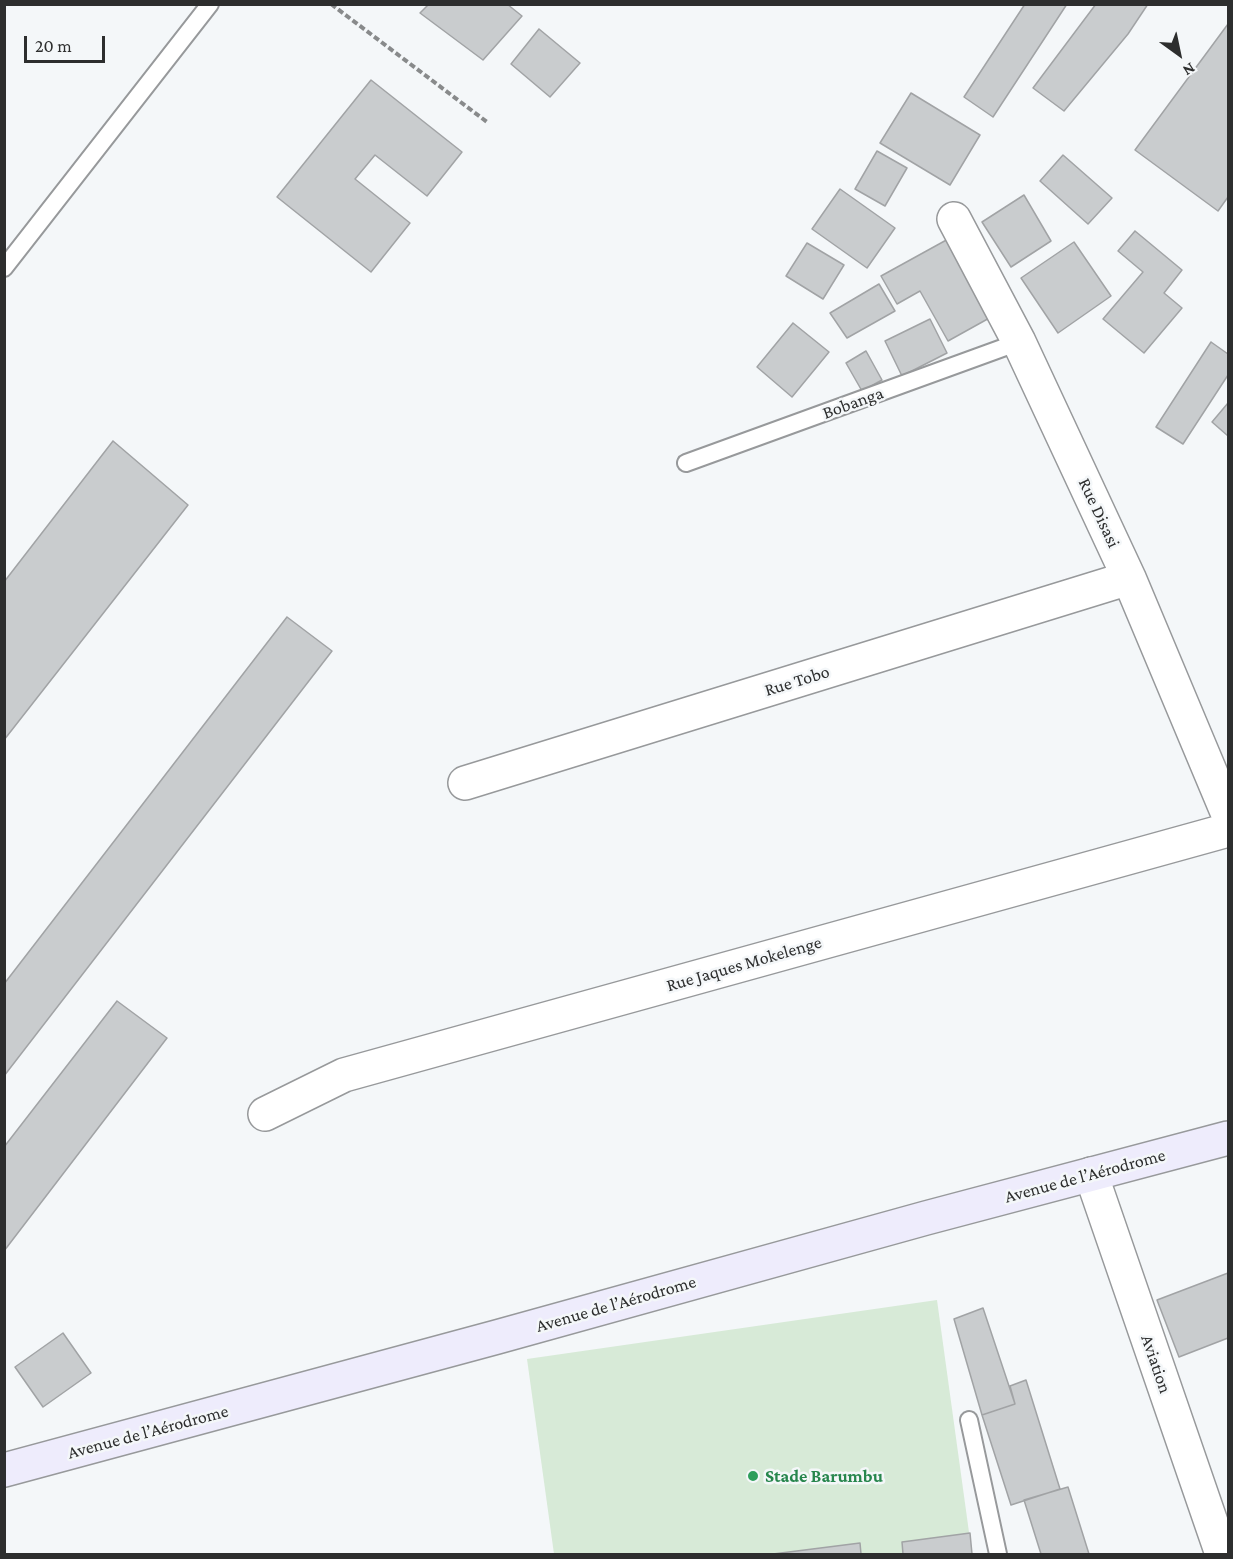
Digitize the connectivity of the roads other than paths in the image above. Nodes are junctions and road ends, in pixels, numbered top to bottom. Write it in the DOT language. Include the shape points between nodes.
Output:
graph roads {
  1 [pos="210,4"];
  2 [pos="954,219"];
  3 [pos="4,268"];
  4 [pos="1019,342"];
  5 [pos="686,463"];
  6 [pos="1129,579"];
  7 [pos="465,783"];
  8 [pos="1228,814"];
  9 [pos="1228,830"];
  10 [pos="265,1114"];
  11 [pos="1228,1138"];
  12 [pos="1091,1174"];
  13 [pos="969,1420"];
  14 [pos="4,1470"];
  15 [pos="998,1554"];
  16 [pos="1222,1554"];
  1 -- 3 [label="lane"];
  2 -- 4 [label="street, Rue Disasi"];
  4 -- 5 [label="lane, Bobanga"];
  4 -- 6 [label="street, Rue Disasi"];
  6 -- 7 [label="street, Rue Tobo"];
  6 -- 8 [label="street, Rue Disasi"];
  9 -- 10 [label="street, Rue Jaques Mokelenge" via="344,1075"];
  11 -- 12 [label="street, Avenue de l’Aérodrome"];
  12 -- 14 [label="street, Avenue de l’Aérodrome"];
  12 -- 16 [label="street, Aviation"];
  13 -- 15 [label="lane"];
}
